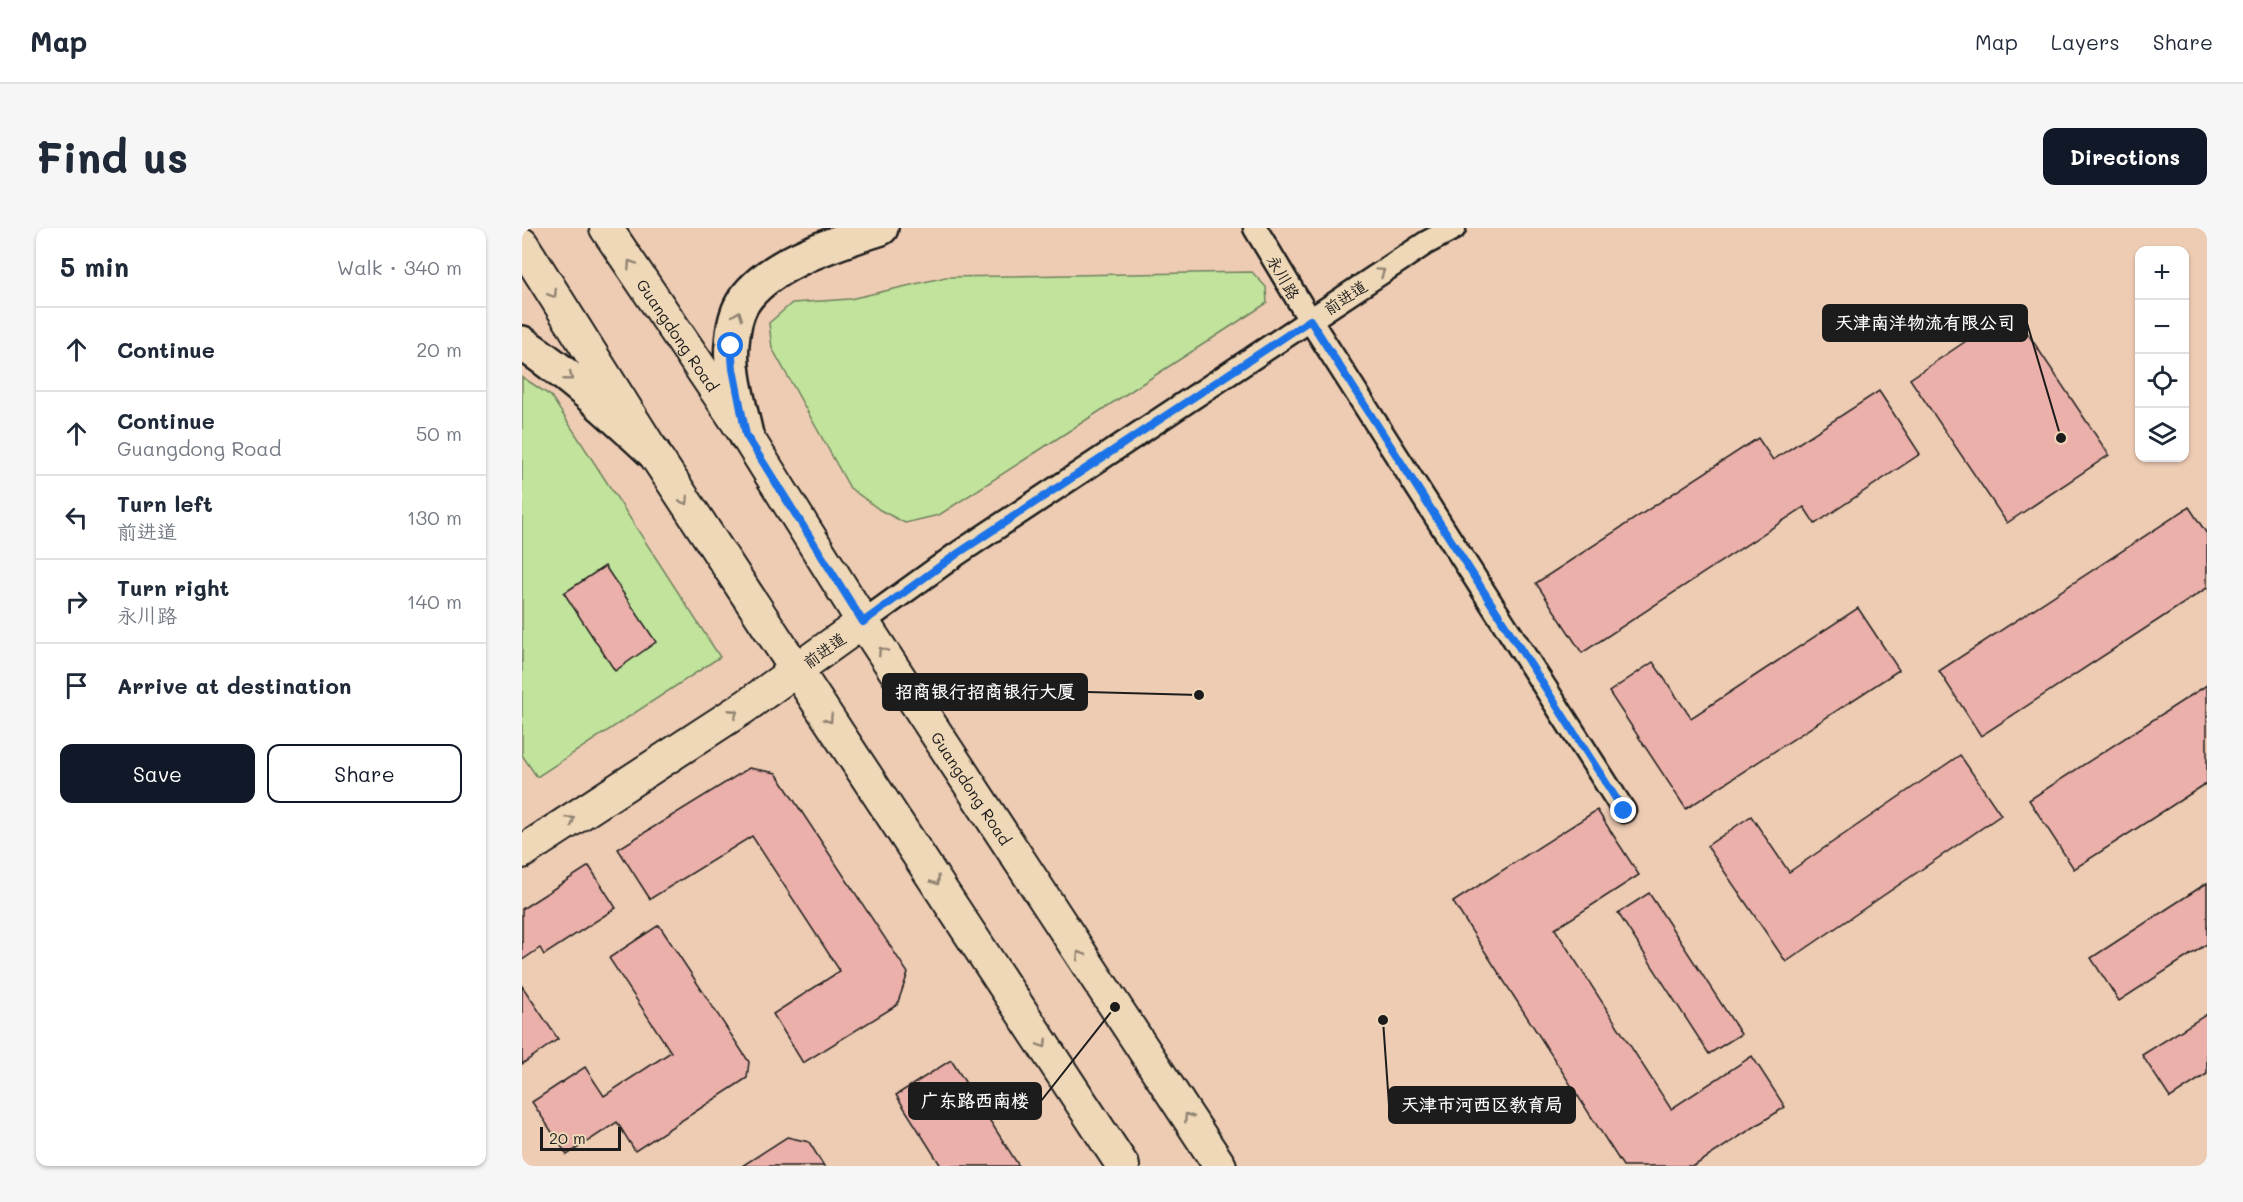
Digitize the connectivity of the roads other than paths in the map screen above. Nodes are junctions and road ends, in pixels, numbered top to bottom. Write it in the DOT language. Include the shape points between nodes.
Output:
graph roads {
  1 [pos="606,228"];
  2 [pos="881,228"];
  3 [pos="1255,228"];
  4 [pos="1454,228"];
  5 [pos="522,244"];
  6 [pos="1310,320"];
  7 [pos="522,343"];
  8 [pos="746,435"];
  9 [pos="653,452"];
  10 [pos="859,616"];
  11 [pos="791,662"];
  12 [pos="1624,811"];
  13 [pos="522,826"];
  14 [pos="522,852"];
  15 [pos="1123,1166"];
  16 [pos="1220,1166"];
  8 -- 1 [label="main road, Guangdong Road, one-way"];
  8 -- 2 [label="main road, one-way" via="731,346 743,303 761,282 787,264"];
  3 -- 6 [label="street, 永川路"];
  6 -- 4 [label="street, 前进道, one-way"];
  5 -- 9 [label="main road, one-way"];
  6 -- 10 [label="street, 前进道"];
  6 -- 12 [label="street, 永川路"];
  7 -- 9 [label="main road, one-way" via="554,364"];
  8 -- 10 [label="main road, Guangdong Road"];
  9 -- 11 [label="main road, one-way"];
  10 -- 11 [label="main road, 前进道"];
  16 -- 10 [label="main road, Guangdong Road, one-way"];
  11 -- 13 [label="main road, 前进道"];
  14 -- 11 [label="main road, 前进道, one-way" via="746,706"];
  11 -- 15 [label="main road, one-way"];
}
